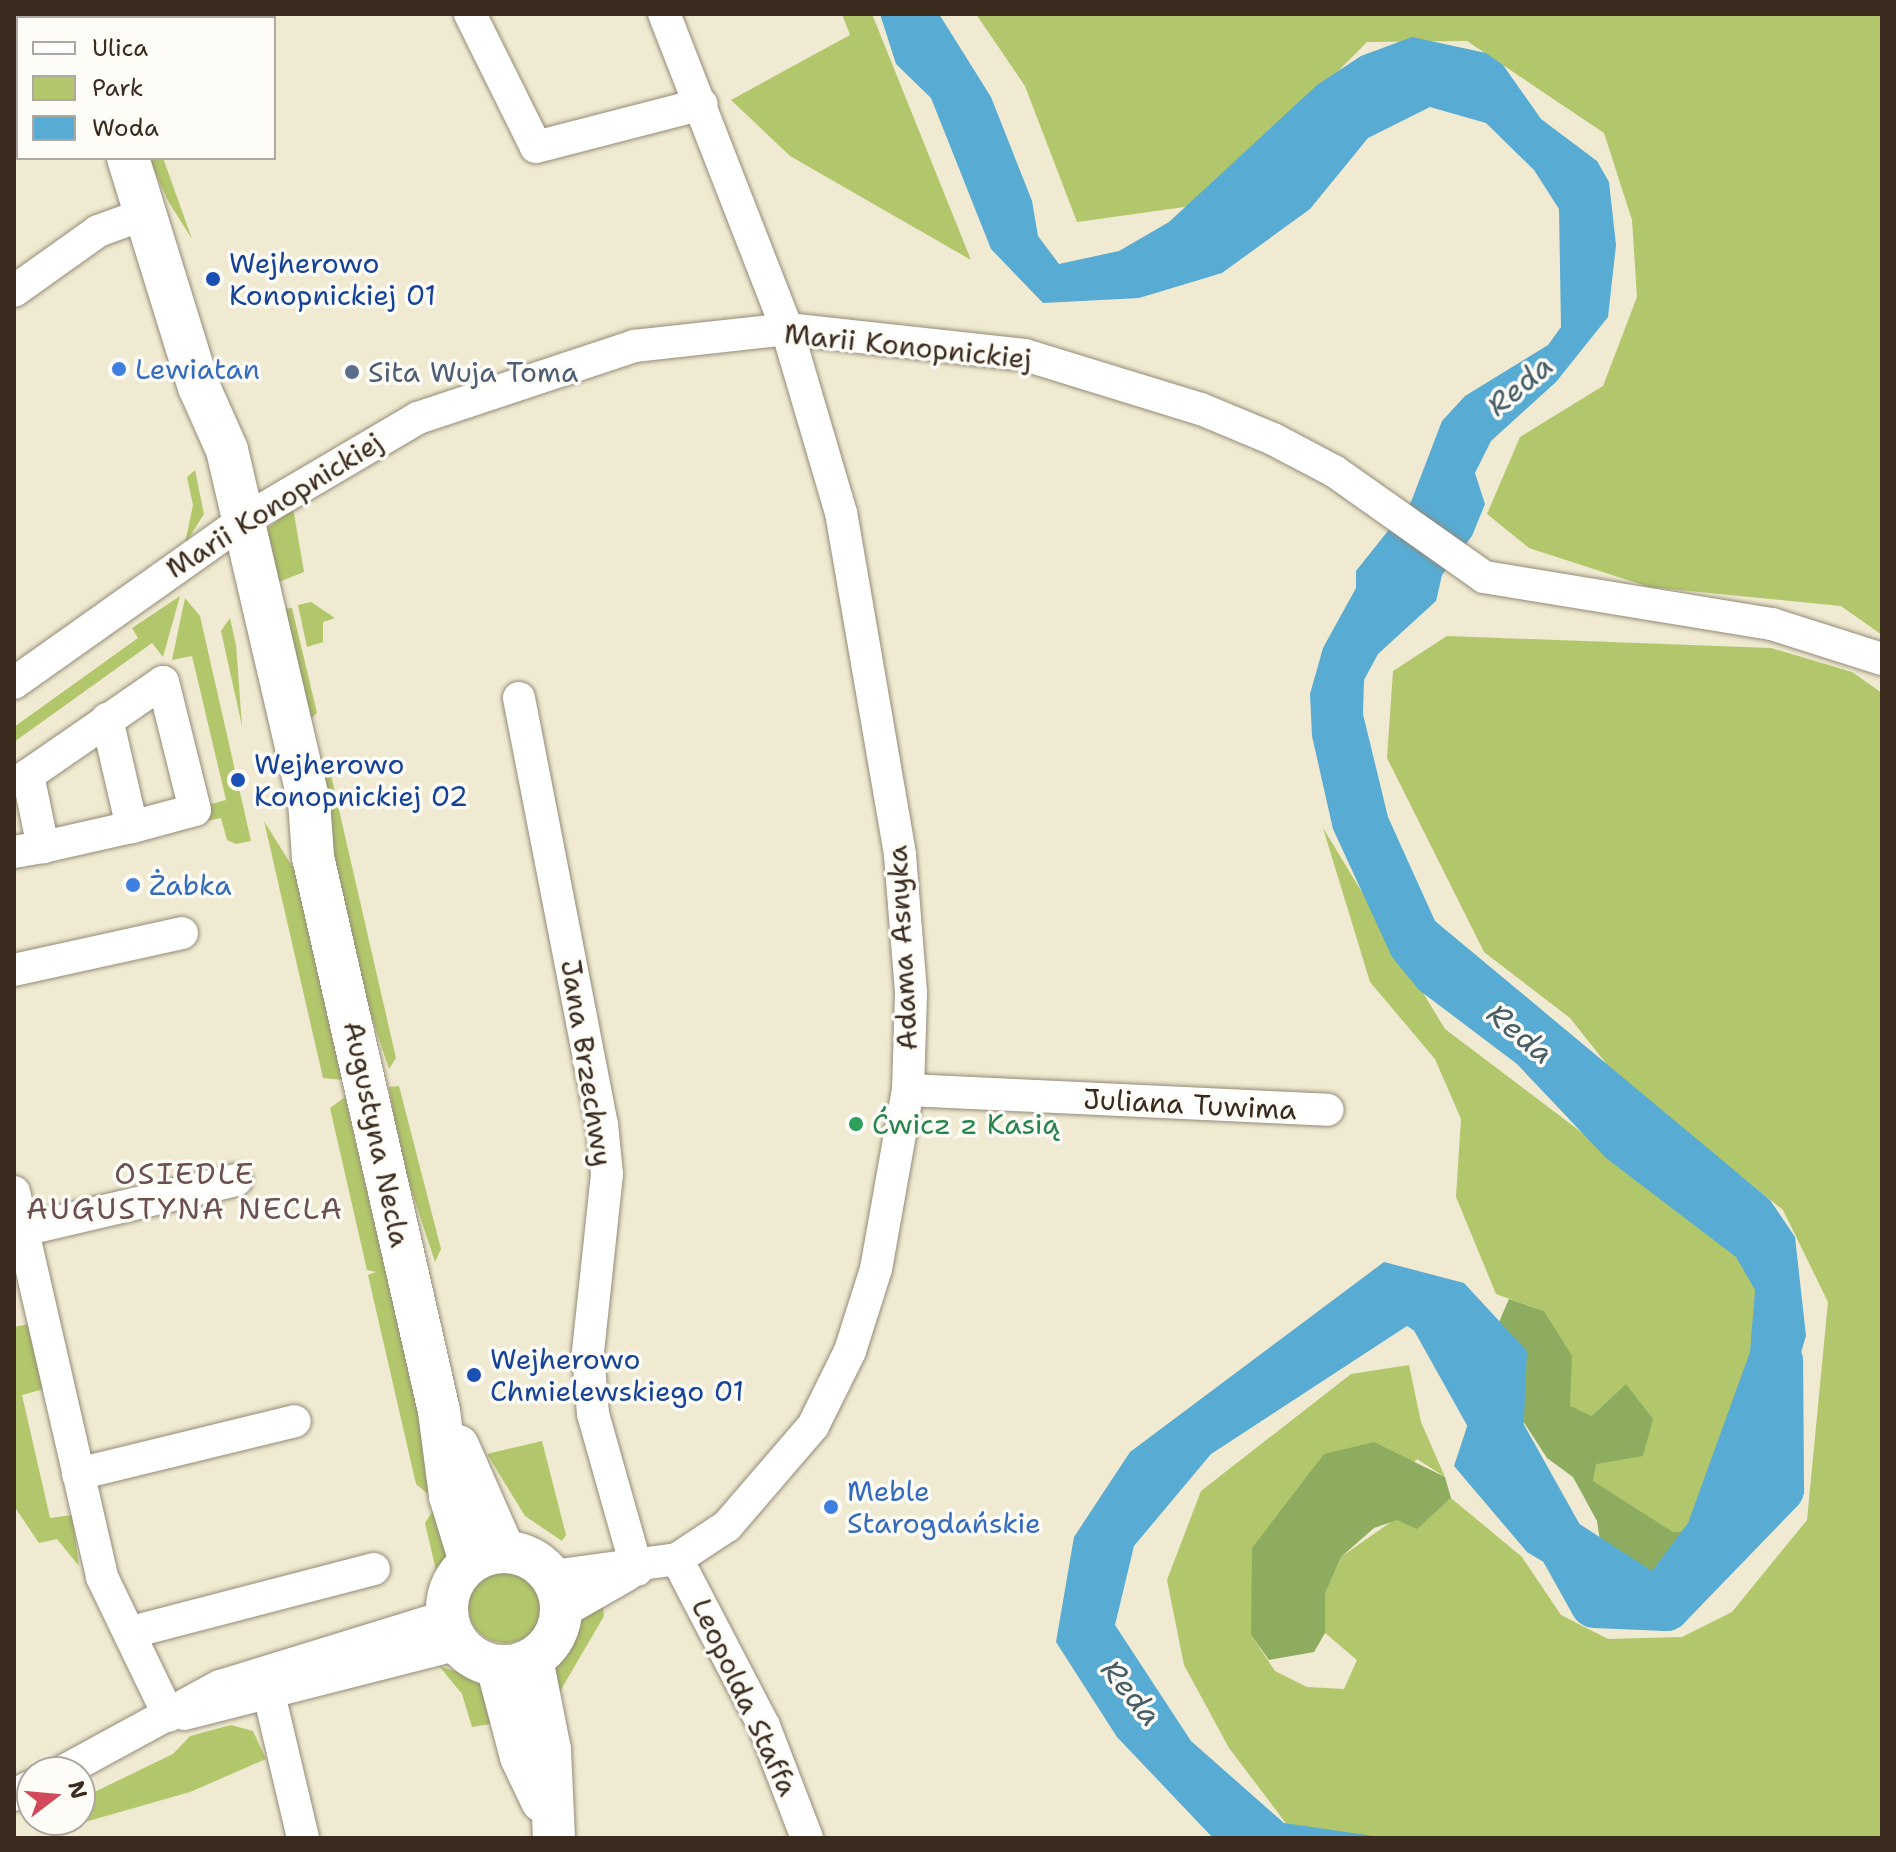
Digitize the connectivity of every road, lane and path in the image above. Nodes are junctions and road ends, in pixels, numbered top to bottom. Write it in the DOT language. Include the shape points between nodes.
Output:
graph roads {
  1 [pos="470,14"];
  2 [pos="664,14"];
  3 [pos="702,104"];
  4 [pos="129,160"];
  5 [pos="148,213"];
  6 [pos="14,291"];
  7 [pos="787,329"];
  8 [pos="232,529"];
  9 [pos="1882,659"];
  10 [pos="14,683"];
  11 [pos="519,698"];
  12 [pos="107,719"];
  13 [pos="132,827"];
  14 [pos="29,850"];
  15 [pos="182,933"];
  16 [pos="14,970"];
  17 [pos="908,1090"];
  18 [pos="1328,1110"];
  19 [pos="236,1180"];
  20 [pos="14,1192"];
  21 [pos="23,1230"];
  22 [pos="295,1421"];
  23 [pos="78,1474"];
  24 [pos="487,1556"];
  25 [pos="677,1559"];
  26 [pos="374,1569"];
  27 [pos="637,1570"];
  28 [pos="557,1594"];
  29 [pos="453,1630"];
  30 [pos="132,1632"];
  31 [pos="514,1662"];
  32 [pos="266,1684"];
  33 [pos="169,1716"];
  34 [pos="93,1756"];
  35 [pos="552,1827"];
  36 [pos="303,1838"];
  37 [pos="807,1838"];
  1 -- 3 [label="street" via="536,147"];
  2 -- 3 [label="street, Adama Asnyka"];
  3 -- 7 [label="street, Adama Asnyka"];
  4 -- 5 [label="main road, Augustyna Necla"];
  5 -- 6 [label="street" via="98,231"];
  5 -- 8 [label="main road, Augustyna Necla" via="199,387 201,456"];
  7 -- 8 [label="street, Marii Konopnickiej" via="634,346 520,380 367,444"];
  7 -- 9 [label="street, Marii Konopnickiej" via="1025,355 1201,409 1334,471 1457,564 1536,589 1772,624"];
  7 -- 17 [label="street, Adama Asnyka" via="841,513 877,701 910,977"];
  8 -- 10 [label="street, Marii Konopnickiej"];
  8 -- 24 [label="main road, Augustyna Necla" via="287,809 313,857 439,1411"];
  11 -- 27 [label="street, Jana Brzechwy" via="602,1124 607,1174 589,1368 593,1414"];
  12 -- 13 [label="street"];
  12 -- 13 [label="street" via="163,682 195,810"];
  12 -- 14 [label="street" via="28,775"];
  13 -- 14 [label="street"];
  15 -- 16 [label="street"];
  17 -- 18 [label="street, Juliana Tuwima"];
  17 -- 25 [label="street, Adama Asnyka" via="876,1269 850,1351 813,1426 727,1526"];
  19 -- 21 [label="street"];
  20 -- 21 [label="street"];
  21 -- 23 [label="street"];
  22 -- 23 [label="street"];
  23 -- 30 [label="street" via="102,1577"];
  24 -- 28 [label="main road" via="539,1563"];
  24 -- 29 [label="main road" via="448,1595"];
  25 -- 27 [label="street, Adama Asnyka"];
  25 -- 37 [label="street, Leopolda Staffa" via="764,1726"];
  26 -- 30 [label="street"];
  27 -- 28 [label="street, Adama Asnyka"];
  28 -- 31 [label="main road" via="547,1647"];
  29 -- 31 [label="main road"];
  29 -- 32 [label="street"];
  30 -- 33 [label="street"];
  31 -- 35 [label="main road" via="550,1750"];
  32 -- 33 [label="street"];
  32 -- 36 [label="street"];
  33 -- 34 [label="street"];
}
